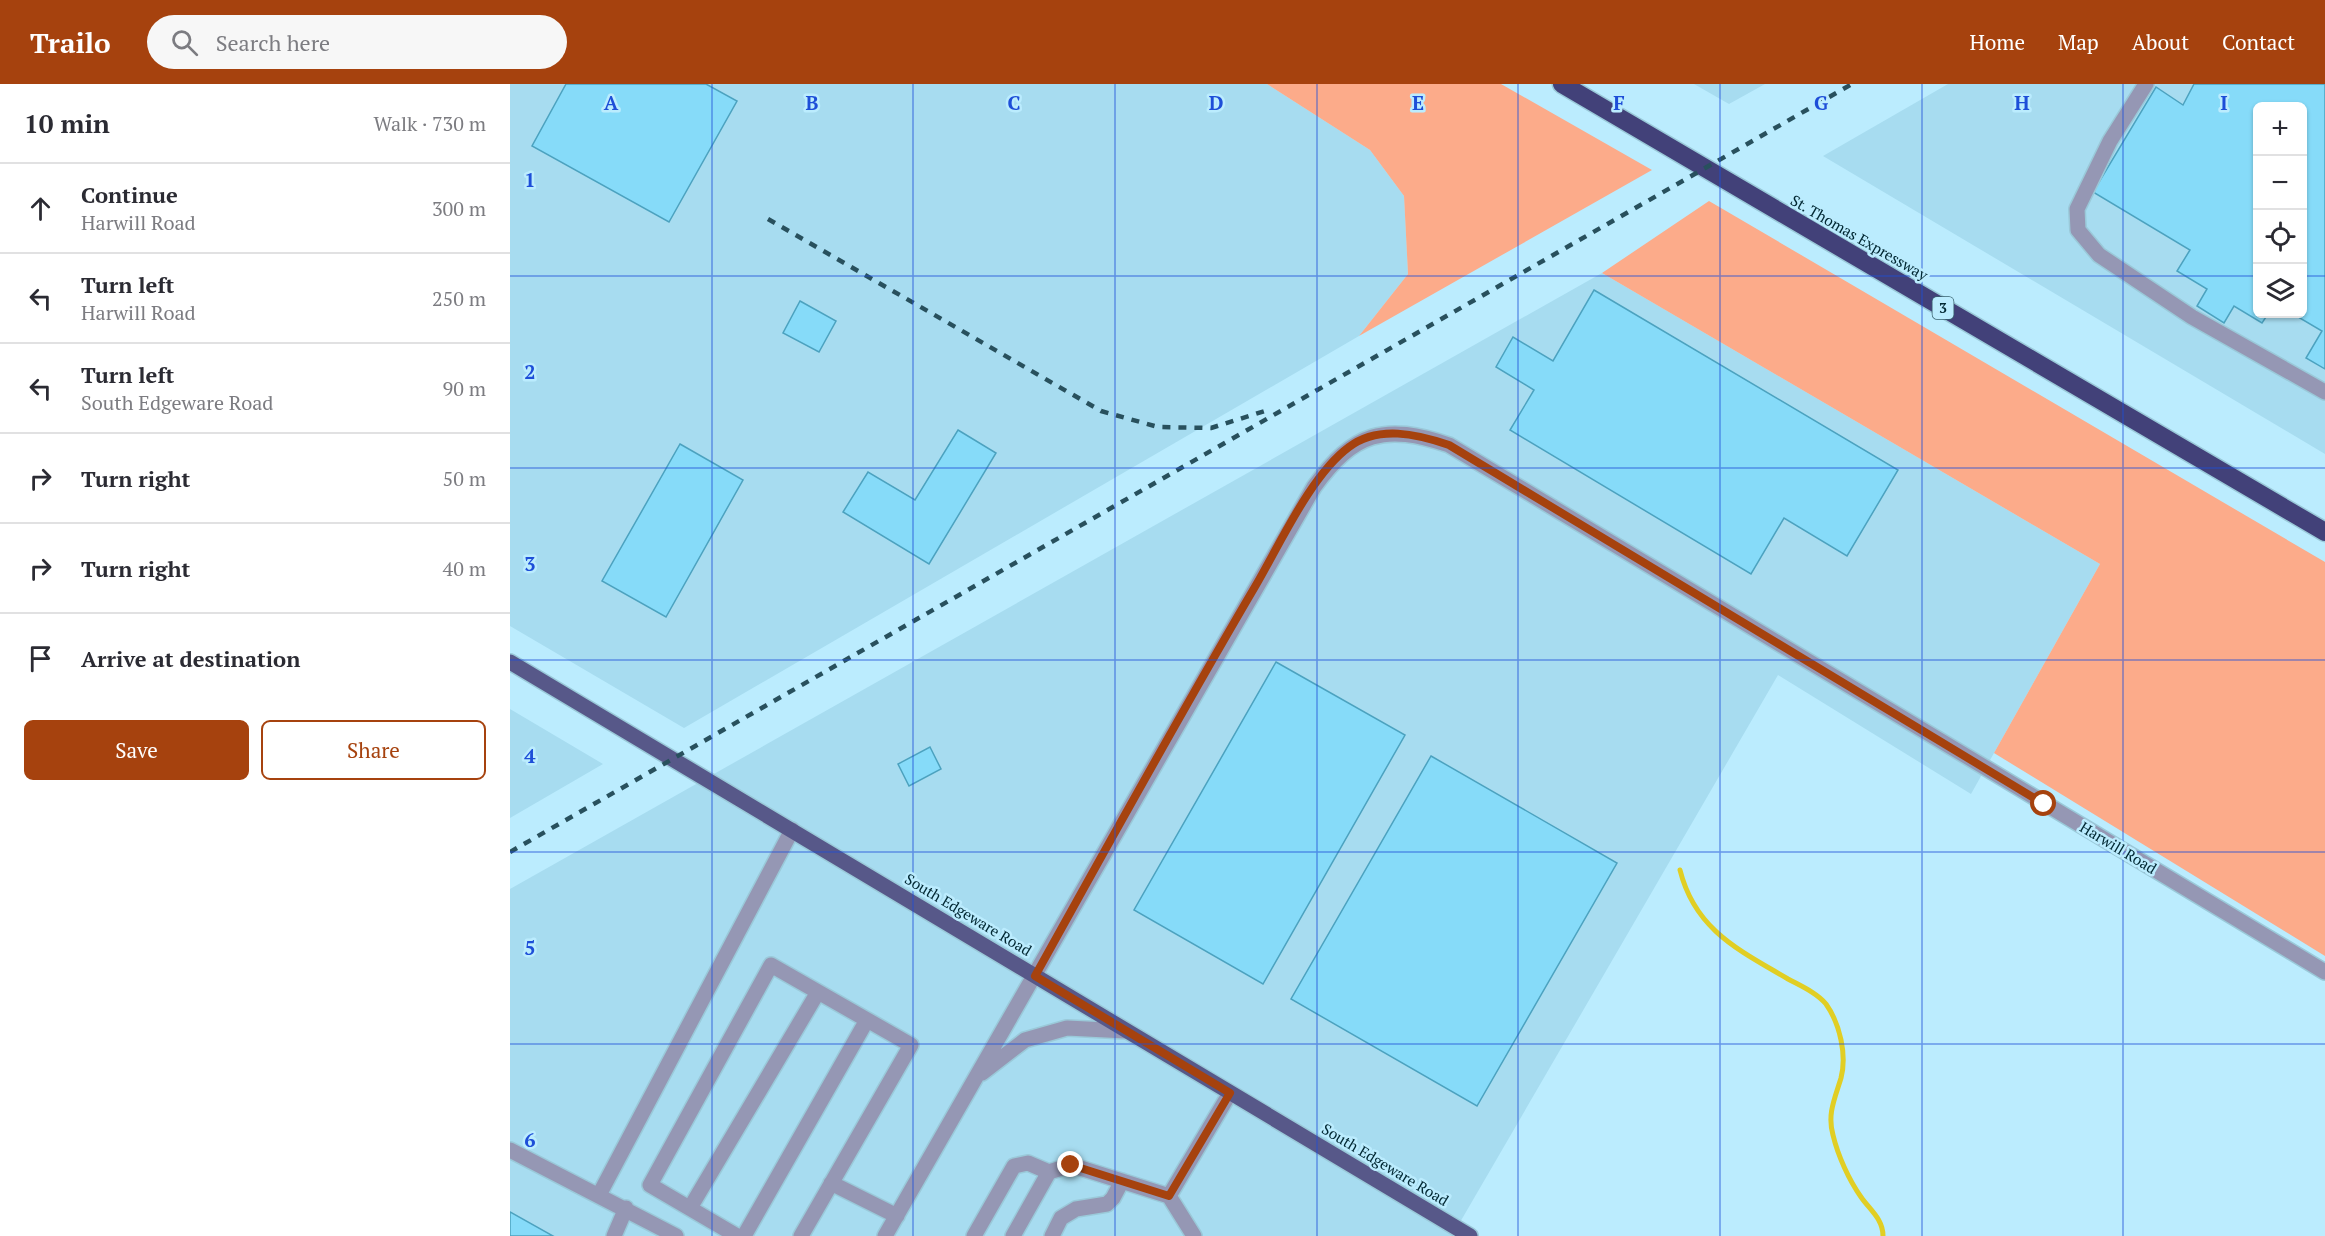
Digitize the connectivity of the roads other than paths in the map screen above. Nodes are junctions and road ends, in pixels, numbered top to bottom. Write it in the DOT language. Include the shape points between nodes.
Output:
graph roads {
  1 [pos="1562,84"];
  2 [pos="2146,84"];
  3 [pos="2325,392"];
  4 [pos="2325,532"];
  5 [pos="510,662"];
  6 [pos="792,830"];
  7 [pos="2325,972"];
  8 [pos="1035,976"];
  9 [pos="818,992"];
  10 [pos="867,1020"];
  11 [pos="1126,1030"];
  12 [pos="977,1076"];
  13 [pos="1230,1093"];
  14 [pos="510,1150"];
  15 [pos="1049,1172"];
  16 [pos="1122,1181"];
  17 [pos="831,1183"];
  18 [pos="599,1195"];
  19 [pos="1169,1196"];
  20 [pos="626,1208"];
  21 [pos="690,1208"];
  22 [pos="897,1216"];
  23 [pos="614,1236"];
  24 [pos="676,1236"];
  25 [pos="737,1236"];
  26 [pos="744,1236"];
  27 [pos="801,1236"];
  28 [pos="885,1236"];
  29 [pos="974,1236"];
  30 [pos="1013,1236"];
  31 [pos="1052,1236"];
  32 [pos="1194,1236"];
  33 [pos="1470,1236"];
  1 -- 4 [label="highway, St. Thomas Expressway / 3"];
  2 -- 3 [label="street" via="2110,141 2077,209 2078,230 2099,255 2192,317"];
  5 -- 6 [label="main road, South Edgeware Road"];
  6 -- 8 [label="main road, South Edgeware Road"];
  6 -- 18 [label="street"];
  7 -- 8 [label="street, Harwill Road" via="1449,445 1419,435 1393,434 1370,437 1351,446 1332,461 1314,487"];
  8 -- 11 [label="main road, South Edgeware Road"];
  8 -- 12 [label="street, Harwill Road"];
  9 -- 10 [label="street"];
  9 -- 21 [label="street"];
  9 -- 21 [label="street" via="771,965 650,1185"];
  10 -- 17 [label="street" via="910,1045"];
  10 -- 26 [label="street"];
  11 -- 12 [label="street" via="1067,1028 1025,1040"];
  11 -- 13 [label="main road, South Edgeware Road"];
  12 -- 22 [label="street, Harwill Road"];
  13 -- 19 [label="street"];
  13 -- 33 [label="main road, South Edgeware Road"];
  14 -- 18 [label="street"];
  15 -- 16 [label="street" via="1071,1165"];
  15 -- 29 [label="street" via="1028,1163 1014,1166"];
  15 -- 30 [label="street"];
  16 -- 19 [label="street"];
  16 -- 31 [label="street" via="1107,1204 1076,1209 1061,1218"];
  17 -- 22 [label="street"];
  17 -- 27 [label="street"];
  18 -- 20 [label="street"];
  19 -- 32 [label="street"];
  20 -- 23 [label="street"];
  20 -- 24 [label="street"];
  21 -- 25 [label="street"];
  22 -- 28 [label="street, Harwill Road"];
}
